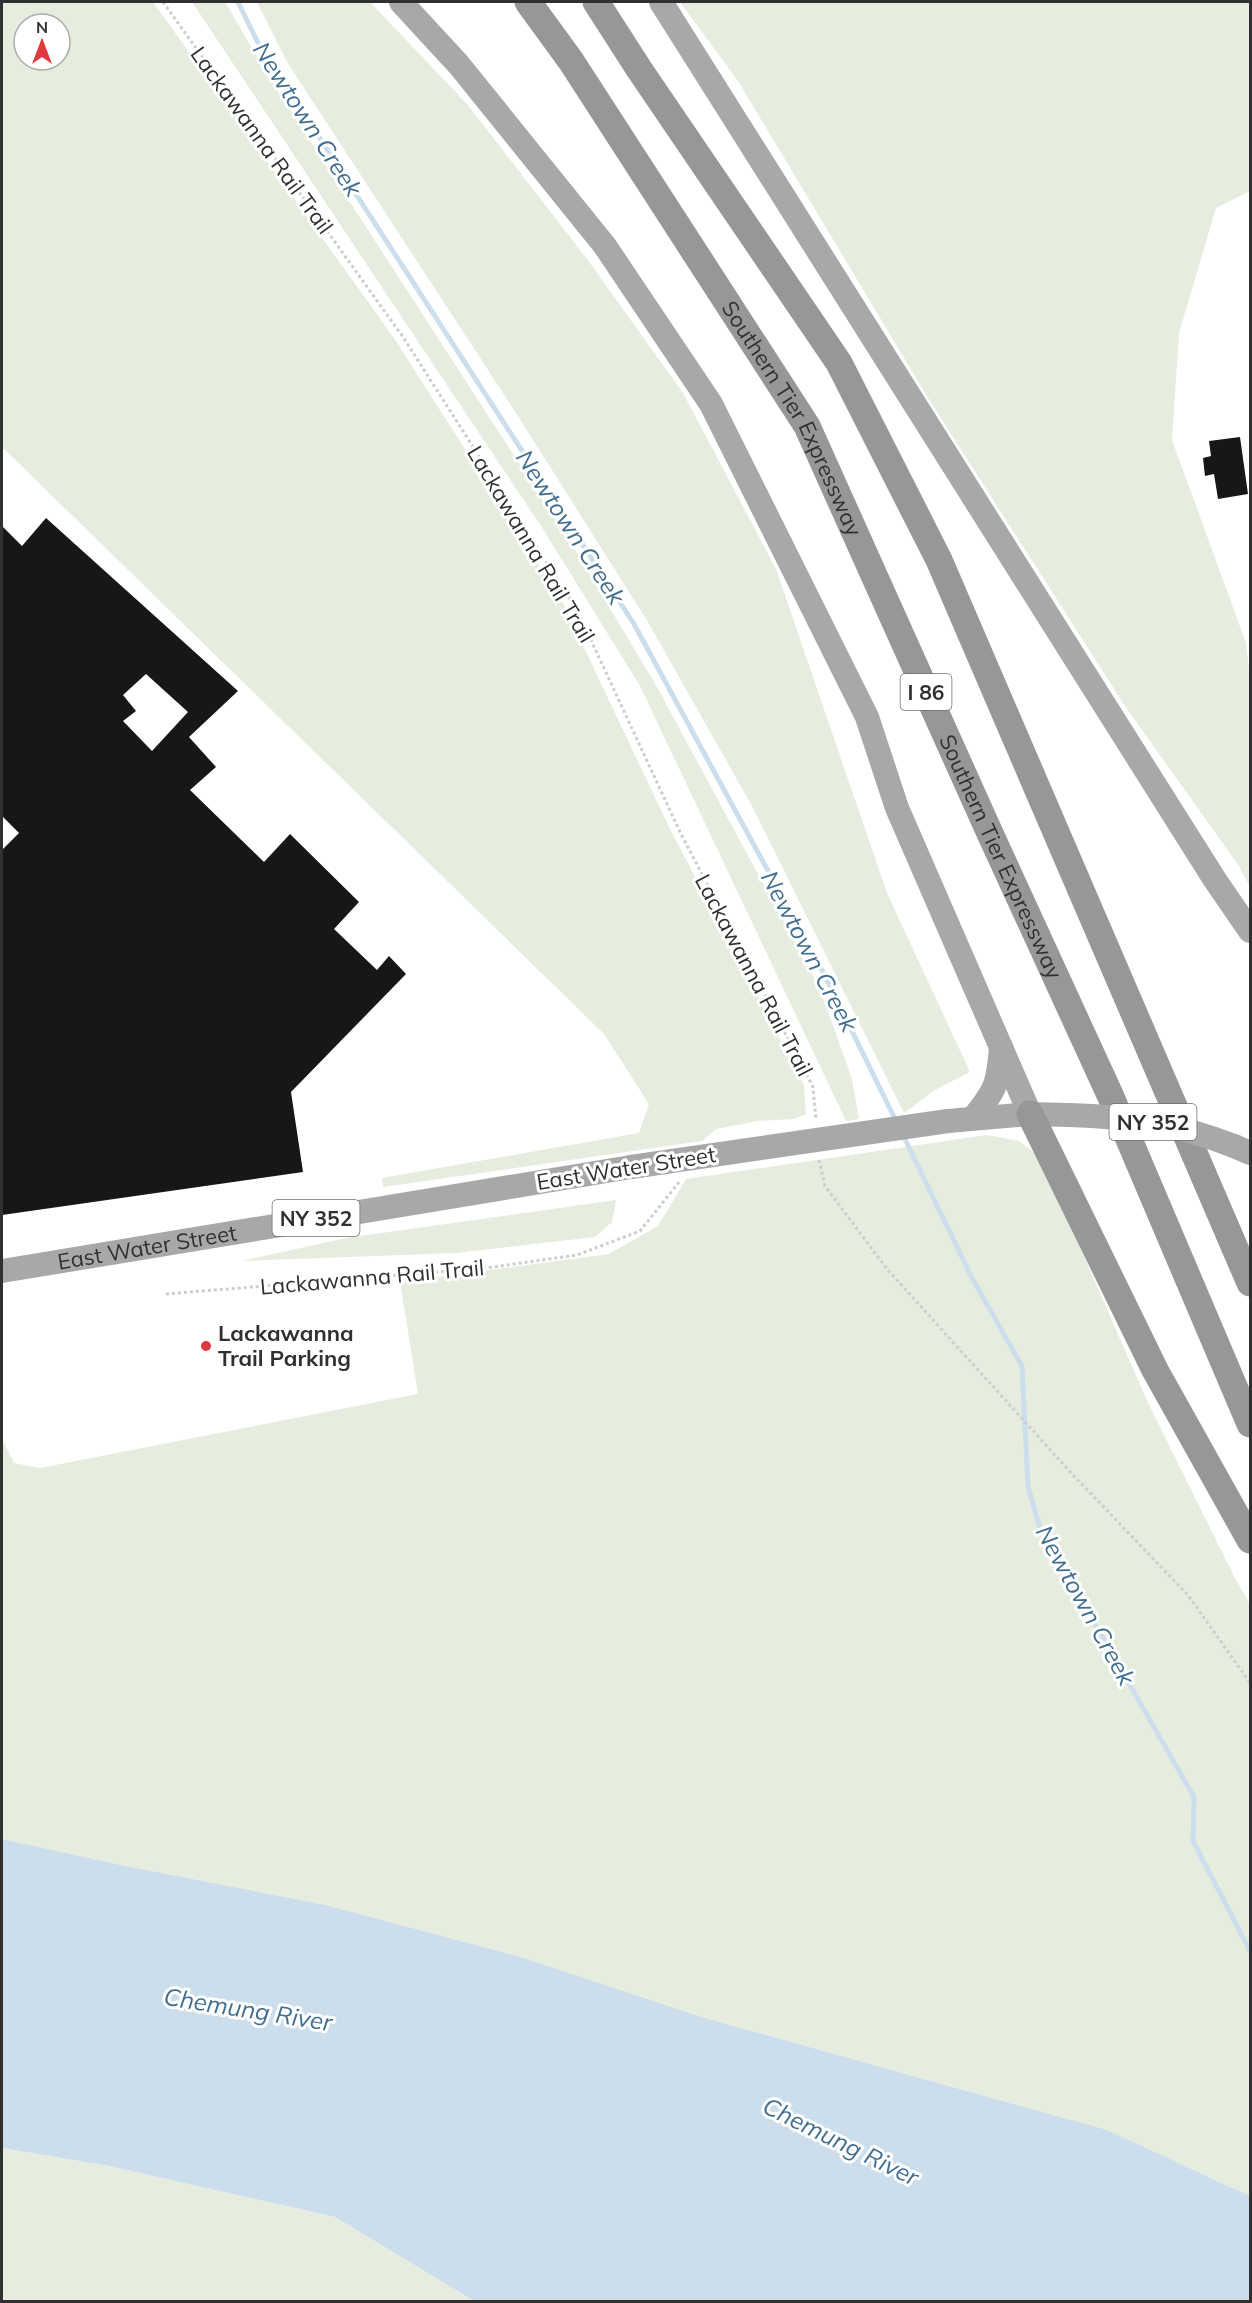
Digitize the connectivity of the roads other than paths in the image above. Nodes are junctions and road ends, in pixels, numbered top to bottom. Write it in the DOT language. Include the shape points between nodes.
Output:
graph roads {
  1 [pos="401,2"];
  2 [pos="528,2"];
  3 [pos="596,2"];
  4 [pos="661,2"];
  5 [pos="1251,931"];
  6 [pos="1000,1047"];
  7 [pos="1030,1114"];
  8 [pos="973,1118"];
  9 [pos="1243,1149"];
  10 [pos="2,1271"];
  11 [pos="1251,1283"];
  12 [pos="1251,1424"];
  13 [pos="1251,1540"];
  1 -- 6 [label="main road" via="459,65 605,246 711,404 867,717 897,808"];
  2 -- 12 [label="highway, Southern Tier Expressway / I 86" via="571,61 807,426 1111,1097"];
  3 -- 11 [label="highway" via="844,373 939,560"];
  4 -- 5 [label="main road" via="1215,880"];
  6 -- 7 [label="main road"];
  6 -- 8 [label="main road" via="999,1073 992,1095"];
  7 -- 8 [label="main road, East Water Street / NY 352"];
  7 -- 9 [label="main road, East Water Street / NY 352, bridge" via="1136,1119 1198,1132"];
  7 -- 13 [label="highway" via="1155,1370"];
  8 -- 10 [label="main road, East Water Street / NY 352, bridge" via="631,1167"];
}
